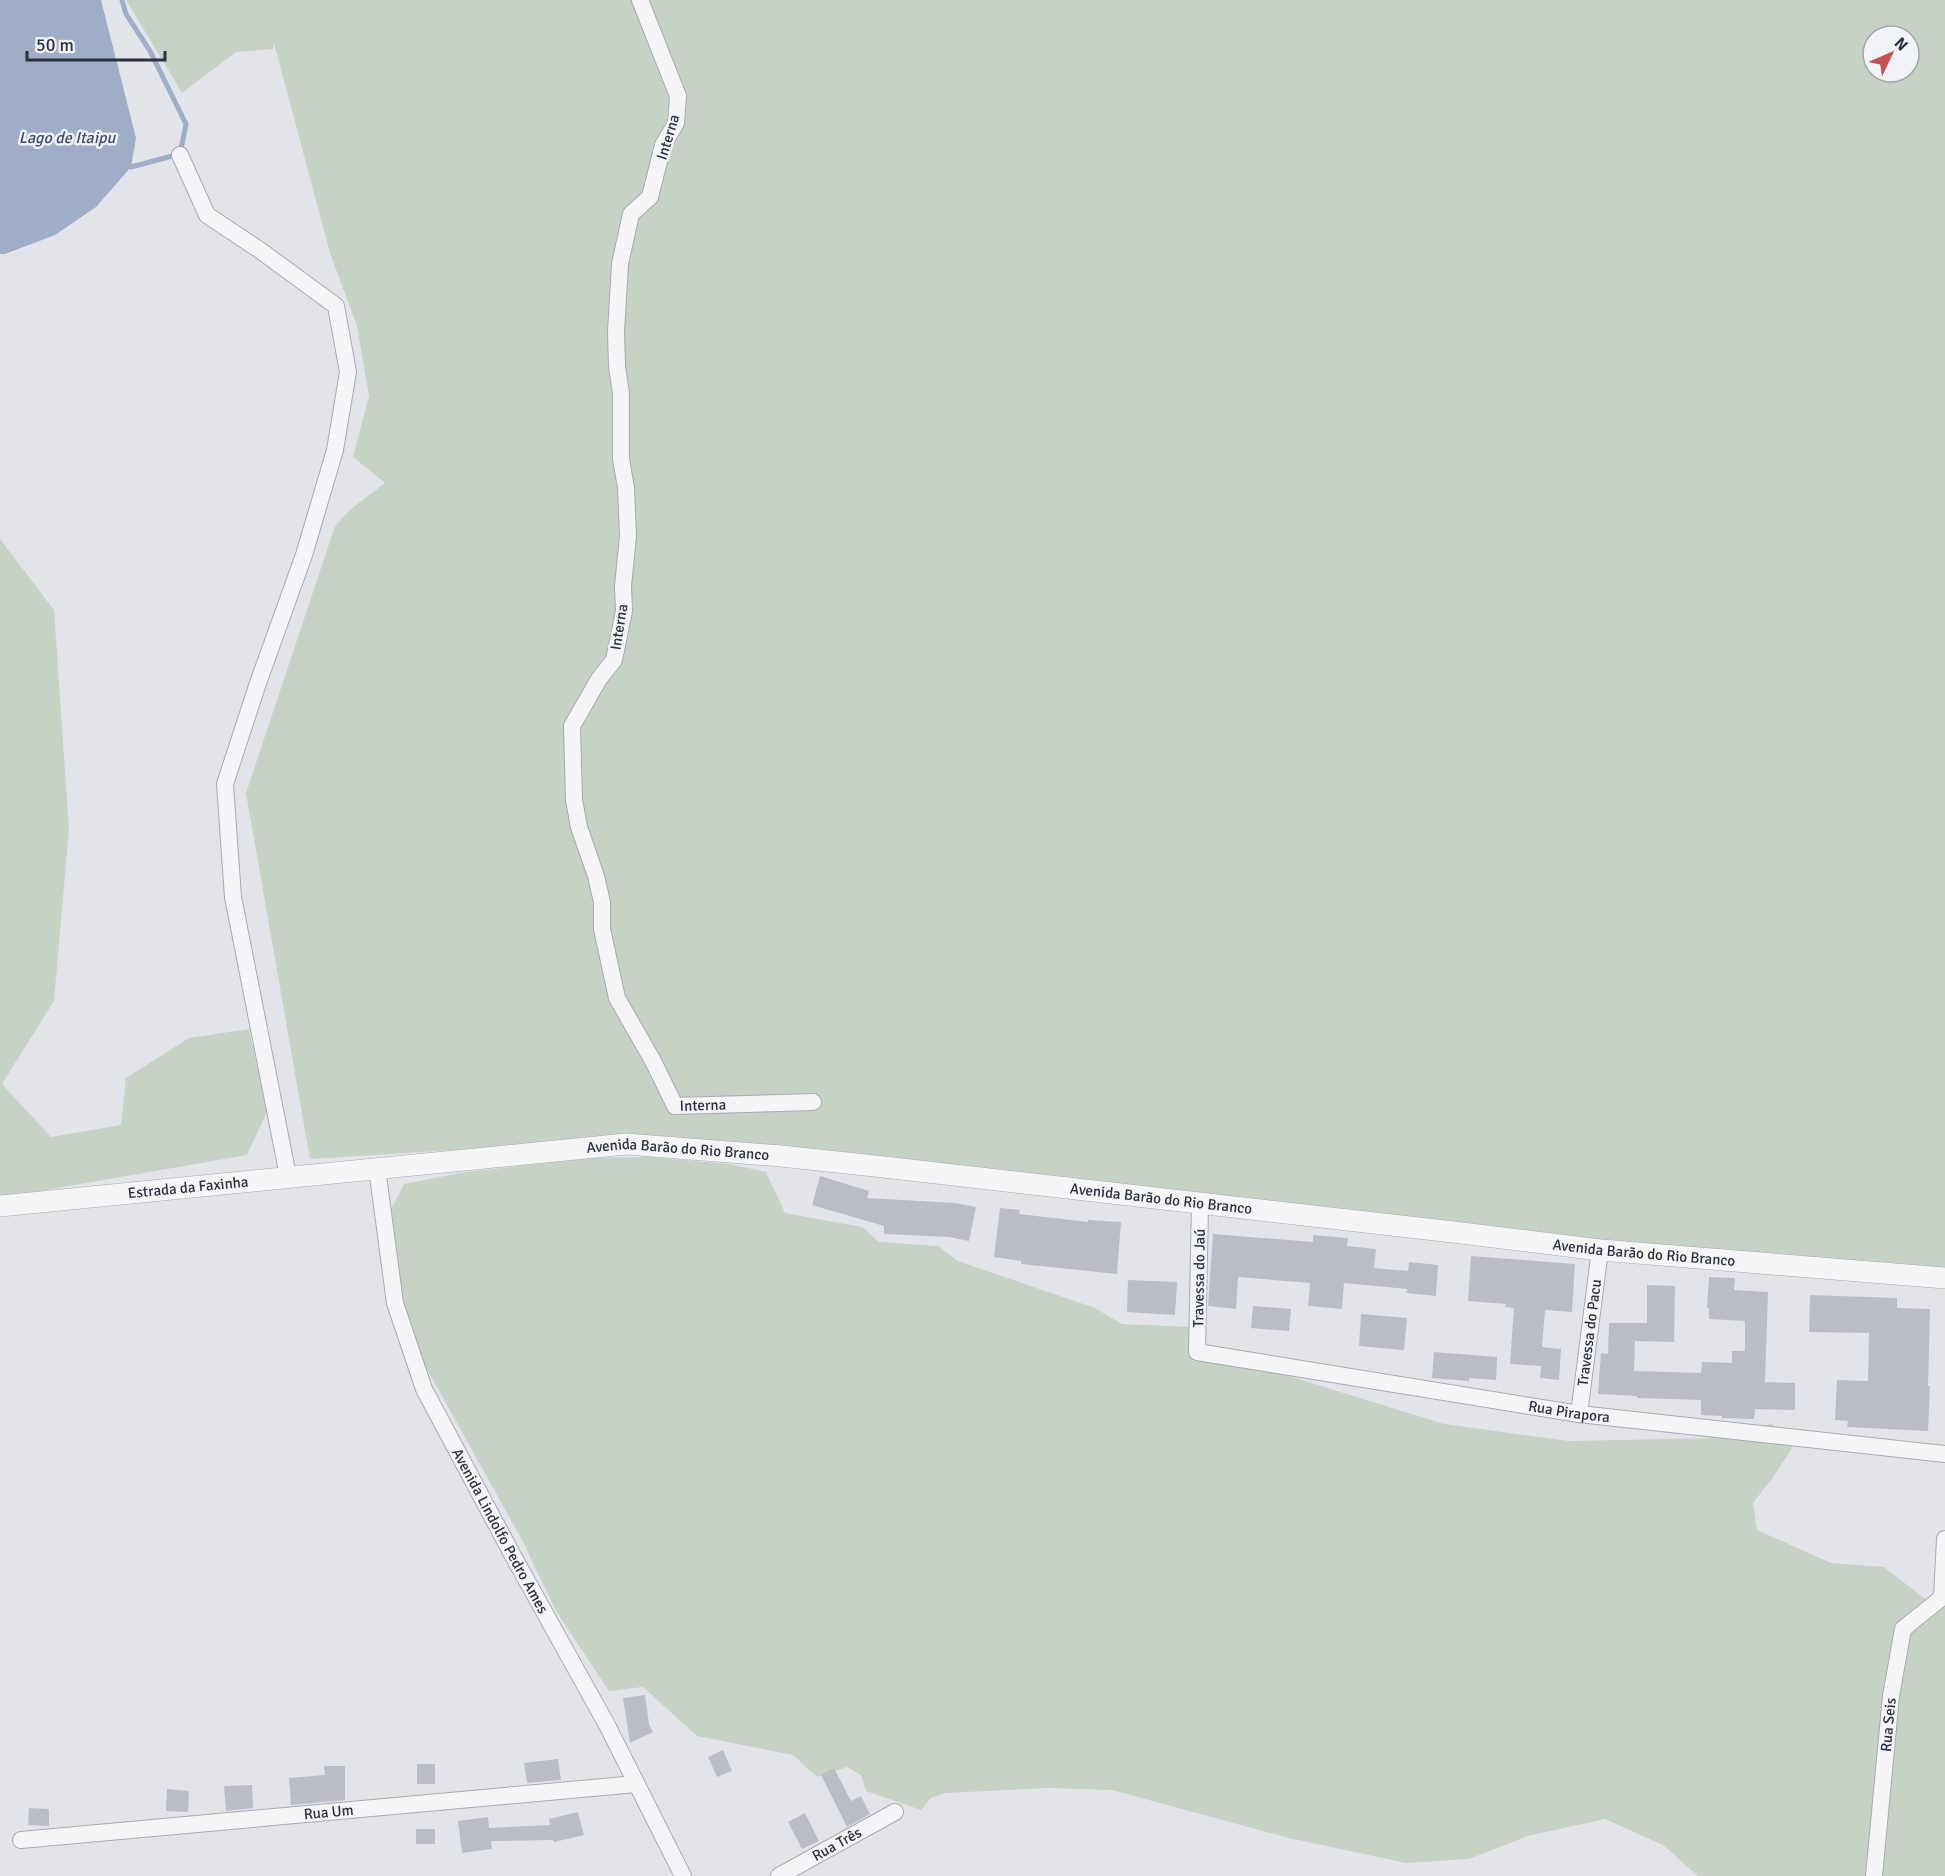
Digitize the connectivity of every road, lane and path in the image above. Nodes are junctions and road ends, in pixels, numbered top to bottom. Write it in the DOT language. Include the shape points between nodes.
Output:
graph roads {
  1 [pos="640,0"];
  2 [pos="180,155"];
  3 [pos="813,1102"];
  4 [pos="377,1168"];
  5 [pos="288,1176"];
  6 [pos="1200,1204"];
  7 [pos="0,1206"];
  8 [pos="1600,1250"];
  9 [pos="1945,1278"];
  10 [pos="1197,1352"];
  11 [pos="1579,1414"];
  12 [pos="1945,1454"];
  13 [pos="1945,1539"];
  14 [pos="1943,1596"];
  15 [pos="636,1784"];
  16 [pos="896,1812"];
  17 [pos="21,1840"];
  18 [pos="682,1876"];
  19 [pos="779,1876"];
  20 [pos="1874,1876"];
  1 -- 3 [label="street, Interna" via="678,96 676,123 663,145 650,197 631,214 620,264 617,367 628,536 624,611 614,660 572,726 574,800 602,902 602,929 617,998 675,1106"];
  2 -- 5 [label="street" via="207,215 336,306 348,372 335,450 308,545 225,783 233,897"];
  4 -- 5 [label="street, Estrada da Faxinha"];
  4 -- 6 [label="street, Avenida Barão do Rio Branco" via="626,1144 781,1156"];
  4 -- 15 [label="street, Avenida Lindolfo Pedro Ames" via="395,1303 424,1389"];
  5 -- 7 [label="street, Estrada da Faxinha"];
  6 -- 8 [label="street, Avenida Barão do Rio Branco"];
  6 -- 10 [label="street, Travessa do Jaú"];
  8 -- 9 [label="street, Avenida Barão do Rio Branco"];
  8 -- 11 [label="street, Travessa do Pacu"];
  10 -- 11 [label="street, Rua Pirapora"];
  11 -- 12 [label="street, Rua Pirapora"];
  13 -- 14 [label="street"];
  14 -- 20 [label="street, Rua Seis" via="1903,1629 1891,1696"];
  15 -- 17 [label="street, Rua Um"];
  15 -- 18 [label="street, Avenida Lindolfo Pedro Ames"];
  16 -- 19 [label="street, Rua Três"];
}
